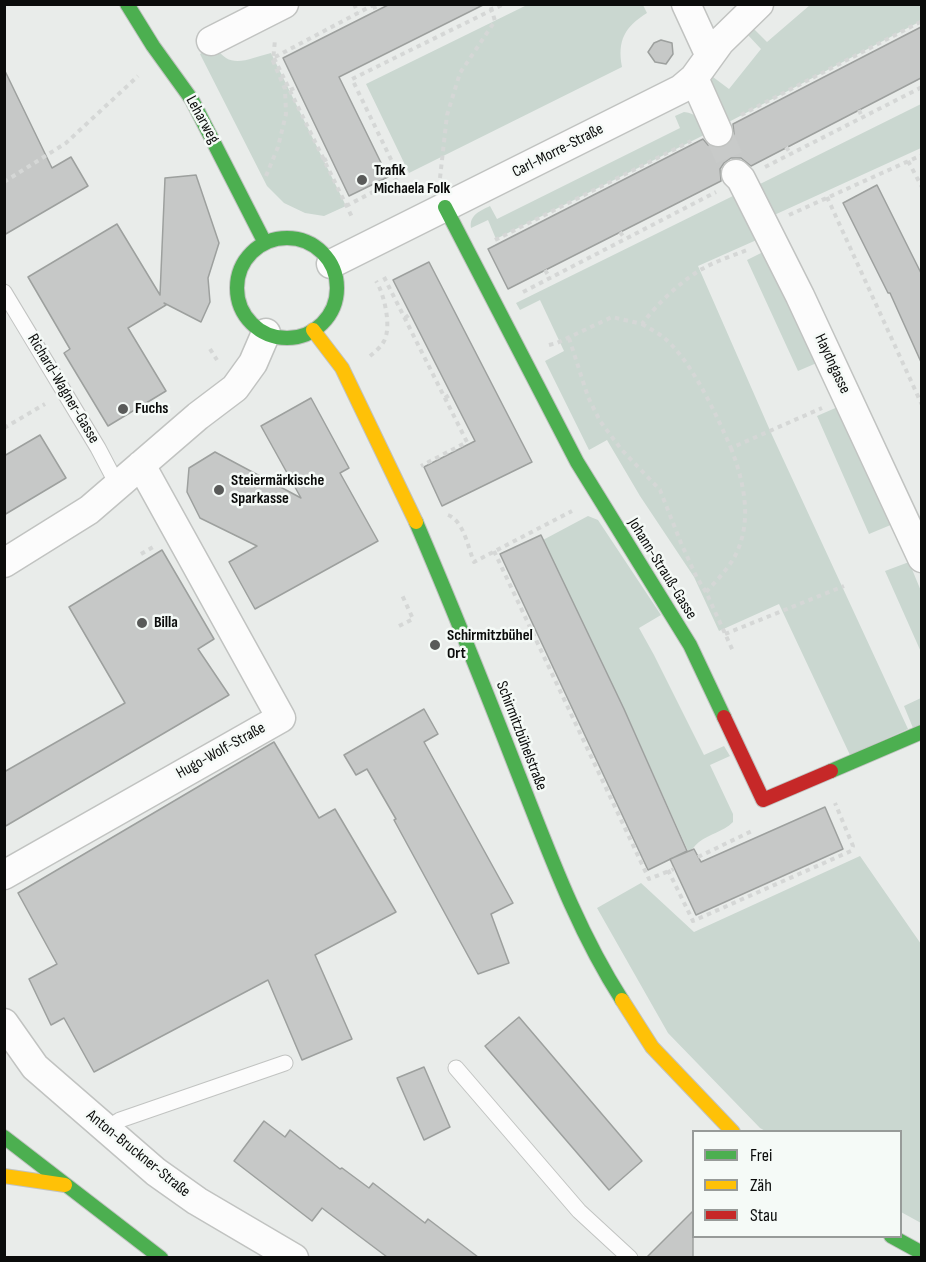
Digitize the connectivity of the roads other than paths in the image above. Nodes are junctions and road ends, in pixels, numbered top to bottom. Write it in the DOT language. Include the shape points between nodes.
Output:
graph roads {
  1 [pos="127,4"];
  2 [pos="284,4"];
  3 [pos="686,4"];
  4 [pos="759,4"];
  5 [pos="211,41"];
  6 [pos="709,54"];
  7 [pos="694,78"];
  8 [pos="718,132"];
  9 [pos="738,176"];
  10 [pos="445,207"];
  11 [pos="265,243"];
  12 [pos="331,264"];
  13 [pos="4,292"];
  14 [pos="314,330"];
  15 [pos="266,333"];
  16 [pos="141,465"];
  17 [pos="118,486"];
  18 [pos="921,558"];
  19 [pos="4,563"];
  20 [pos="921,732"];
  21 [pos="4,875"];
  22 [pos="4,1023"];
  23 [pos="285,1063"];
  24 [pos="456,1068"];
  25 [pos="106,1129"];
  26 [pos="732,1130"];
  27 [pos="4,1137"];
  28 [pos="4,1176"];
  29 [pos="68,1185"];
  30 [pos="895,1238"];
  31 [pos="921,1253"];
  32 [pos="161,1257"];
  33 [pos="294,1257"];
  34 [pos="630,1257"];
  1 -- 11 [label="main road, Leharweg" via="192,100"];
  2 -- 5 [label="street"];
  3 -- 6 [label="street"];
  4 -- 6 [label="street, Carl-Morre-Straße"];
  6 -- 7 [label="street, Carl-Morre-Straße"];
  7 -- 8 [label="street"];
  7 -- 10 [label="street, Carl-Morre-Straße" via="681,89"];
  9 -- 18 [label="street, Haydngasse" via="800,296"];
  10 -- 12 [label="street, Carl-Morre-Straße"];
  10 -- 20 [label="main road, Johann-Strauß-Gasse" via="577,462 690,645 763,800"];
  11 -- 12 [label="main road" via="287,238 309,243"];
  11 -- 15 [label="main road" via="242,265 237,297 253,325"];
  12 -- 14 [label="main road" via="336,293 332,308"];
  13 -- 17 [label="lane, Richard-Wagner-Gasse"];
  14 -- 15 [label="main road" via="282,337"];
  14 -- 26 [label="main road, Schirmitzbühelstraße" via="342,369 416,522 589,945 652,1047"];
  15 -- 16 [label="street" via="253,363 235,388"];
  16 -- 17 [label="street"];
  16 -- 21 [label="street, Hugo-Wolf-Straße" via="281,718"];
  17 -- 19 [label="street" via="89,510"];
  22 -- 25 [label="street, Anton-Bruckner-Straße" via="35,1067"];
  23 -- 25 [label="lane" via="120,1120"];
  24 -- 34 [label="lane" via="579,1211"];
  25 -- 33 [label="street, Anton-Bruckner-Straße" via="197,1202"];
  27 -- 29 [label="main road"];
  28 -- 29 [label="main road"];
  29 -- 32 [label="main road"];
  30 -- 31 [label="main road"];
}
